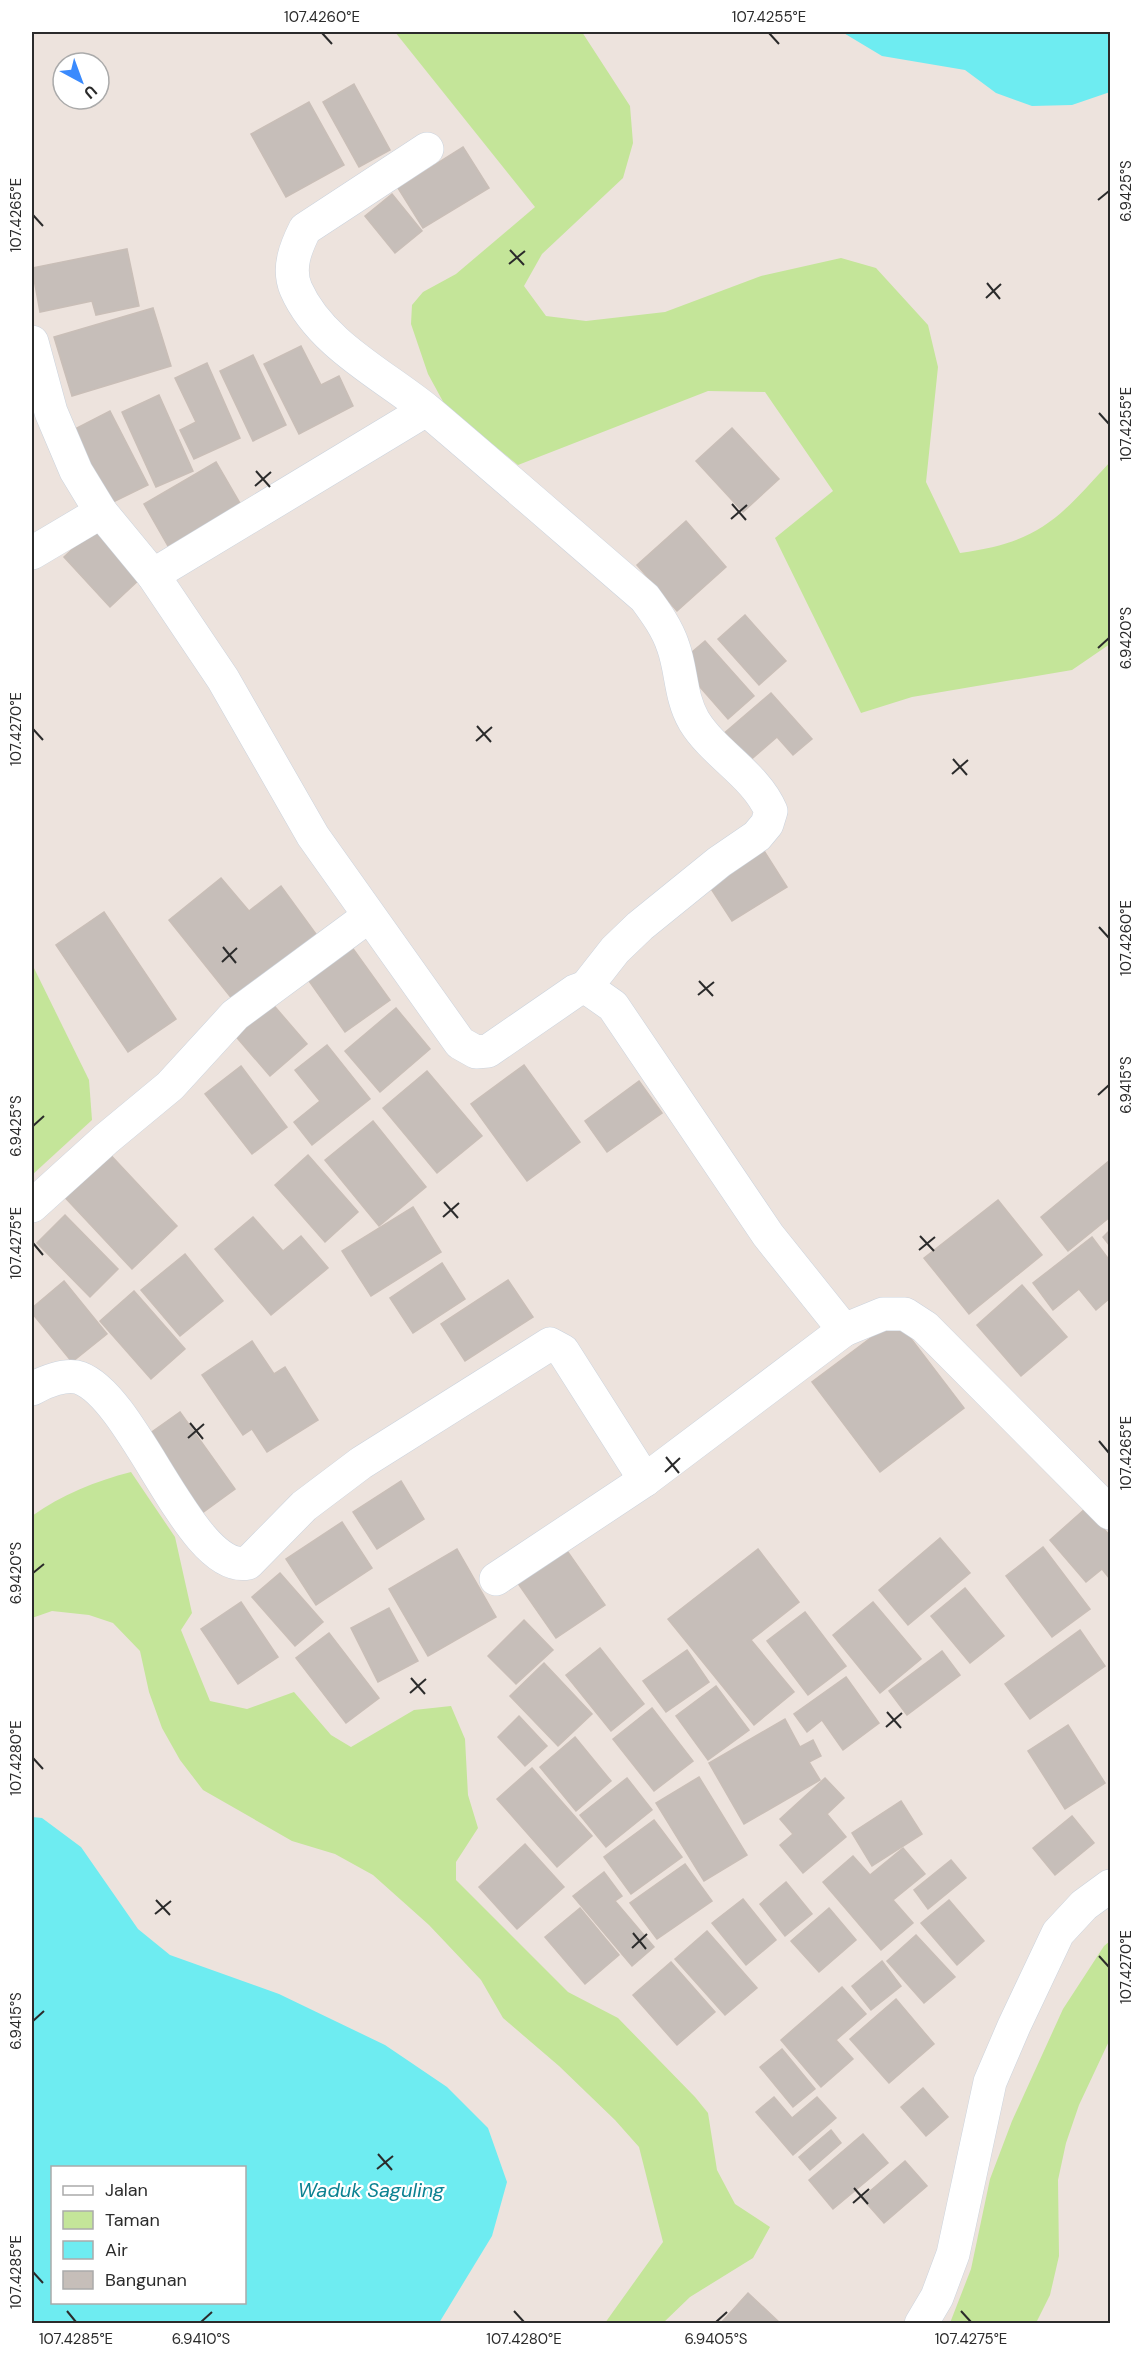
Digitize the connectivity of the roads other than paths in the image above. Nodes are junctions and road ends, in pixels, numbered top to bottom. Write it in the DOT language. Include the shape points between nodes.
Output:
graph roads {
  1 [pos="427,149"];
  2 [pos="32,342"];
  3 [pos="426,410"];
  4 [pos="101,512"];
  5 [pos="32,553"];
  6 [pos="153,574"];
  7 [pos="369,916"];
  8 [pos="586,987"];
  9 [pos="32,1206"];
  10 [pos="844,1330"];
  11 [pos="32,1389"];
  12 [pos="645,1480"];
  13 [pos="1110,1513"];
  14 [pos="496,1579"];
  15 [pos="1110,1886"];
  16 [pos="921,2324"];
  1 -- 3 [label="street" via="305,229 294,250 292,268 295,288 316,321"];
  2 -- 4 [label="street" via="51,412 76,471"];
  3 -- 6 [label="street"];
  3 -- 8 [label="street" via="645,598 674,647 681,691 693,719 709,743 764,795 771,811 758,836 640,926"];
  4 -- 5 [label="street"];
  4 -- 6 [label="street"];
  6 -- 7 [label="street" via="223,679 313,836"];
  7 -- 8 [label="street" via="460,1043 476,1052 488,1051 564,997"];
  7 -- 9 [label="street" via="235,1015 170,1086"];
  8 -- 10 [label="street" via="613,1005 768,1235"];
  10 -- 12 [label="street"];
  10 -- 13 [label="street" via="883,1314 905,1314 925,1327"];
  11 -- 12 [label="street" via="60,1378 78,1377 98,1387 199,1534 227,1561 238,1565 248,1563 304,1506 361,1463 550,1344 563,1351"];
  12 -- 14 [label="street"];
  15 -- 16 [label="street" via="1084,1905 1058,1933 1014,2026 990,2082 953,2254 937,2297"];
}
